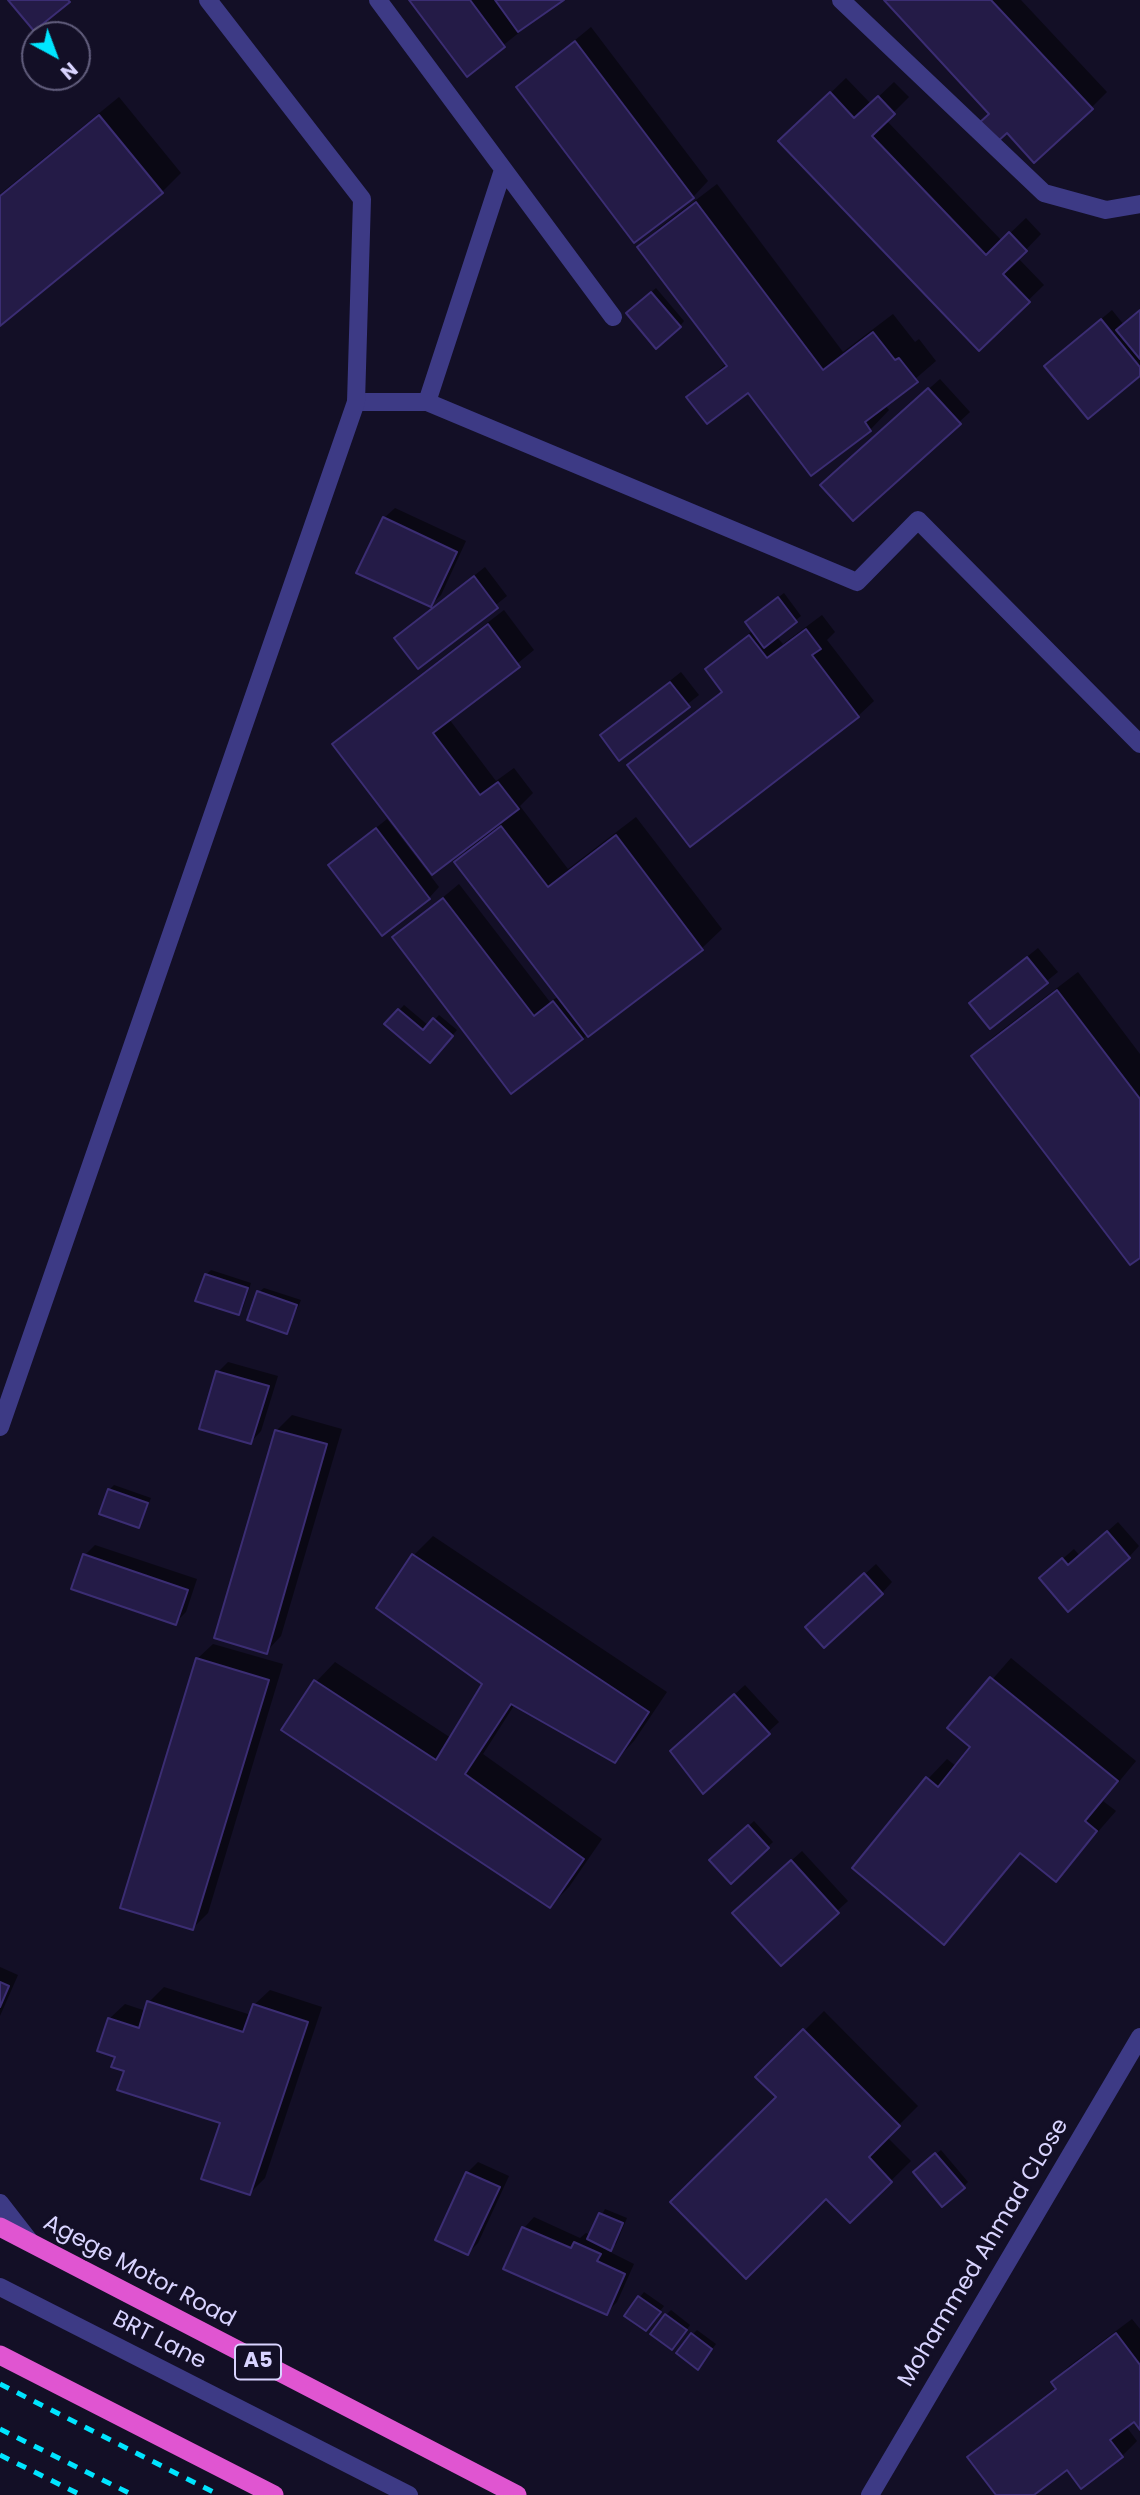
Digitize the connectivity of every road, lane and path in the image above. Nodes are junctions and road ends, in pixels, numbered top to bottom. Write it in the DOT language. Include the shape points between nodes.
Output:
graph roads {
  1 [pos="208,0"];
  2 [pos="378,0"];
  3 [pos="841,0"];
  4 [pos="503,170"];
  5 [pos="1140,204"];
  6 [pos="613,317"];
  7 [pos="356,402"];
  8 [pos="427,402"];
  9 [pos="1140,744"];
  10 [pos="0,1427"];
  11 [pos="1140,2037"];
  12 [pos="0,2203"];
  13 [pos="0,2227"];
  14 [pos="31,2243"];
  15 [pos="0,2287"];
  16 [pos="0,2354"];
  17 [pos="274,2495"];
  18 [pos="409,2495"];
  19 [pos="517,2495"];
  20 [pos="870,2495"];
  1 -- 7 [label="street" via="362,199"];
  2 -- 4 [label="street"];
  3 -- 5 [label="street" via="1044,193 1106,210"];
  4 -- 6 [label="street"];
  4 -- 8 [label="street"];
  7 -- 8 [label="street"];
  7 -- 10 [label="street"];
  8 -- 9 [label="street" via="857,582 918,520"];
  11 -- 20 [label="street, Mohammed Ahmad CLose"];
  12 -- 14 [label="street"];
  13 -- 14 [label="highway, Agege Motor Road / A5"];
  14 -- 19 [label="highway, Agege Motor Road / A5"];
  15 -- 18 [label="street, BRT Lane"];
  16 -- 17 [label="highway"];
}
